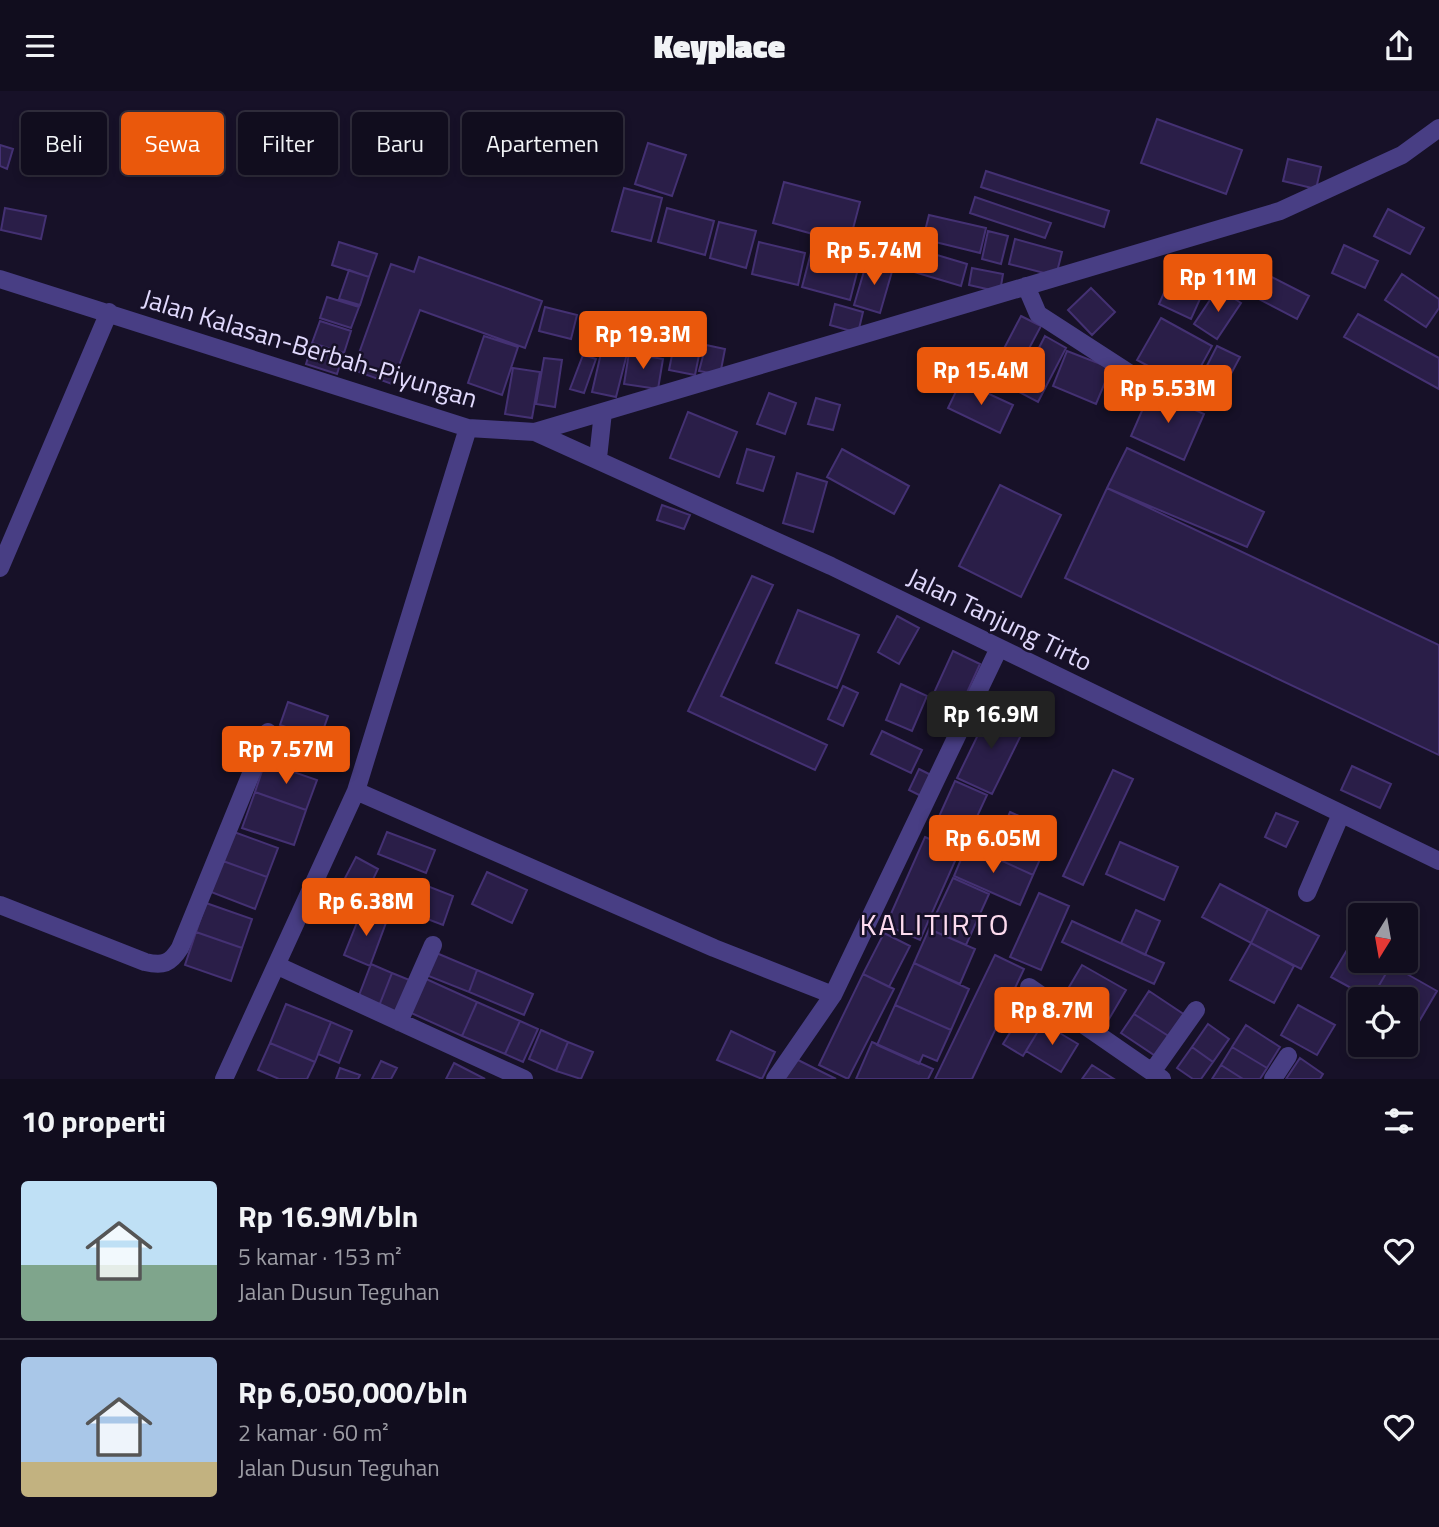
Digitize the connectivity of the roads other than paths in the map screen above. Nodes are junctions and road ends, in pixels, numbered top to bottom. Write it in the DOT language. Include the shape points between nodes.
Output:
graph roads {
  1 [pos="1439,128"];
  2 [pos="0,279"];
  3 [pos="1026,286"];
  4 [pos="109,312"];
  5 [pos="1143,382"];
  6 [pos="603,412"];
  7 [pos="468,428"];
  8 [pos="535,432"];
  9 [pos="598,458"];
  10 [pos="0,568"];
  11 [pos="999,647"];
  12 [pos="268,732"];
  13 [pos="356,792"];
  14 [pos="1341,814"];
  15 [pos="1439,861"];
  16 [pos="1307,893"];
  17 [pos="0,905"];
  18 [pos="433,945"];
  19 [pos="278,966"];
  20 [pos="1029,986"];
  21 [pos="833,995"];
  22 [pos="1196,1010"];
  23 [pos="400,1021"];
  24 [pos="1288,1056"];
  25 [pos="1157,1075"];
  26 [pos="224,1079"];
  27 [pos="524,1079"];
  28 [pos="775,1079"];
  29 [pos="1273,1079"];
  1 -- 3 [label="street, Jalan Kalasan-Berbah-Piyungan" via="1402,155 1280,211"];
  2 -- 4 [label="street, Jalan Kalasan-Berbah-Piyungan"];
  3 -- 5 [label="street" via="1038,314"];
  3 -- 6 [label="street, Jalan Kalasan-Berbah-Piyungan"];
  4 -- 7 [label="street, Jalan Kalasan-Berbah-Piyungan"];
  4 -- 10 [label="street"];
  6 -- 8 [label="street, Jalan Kalasan-Berbah-Piyungan"];
  6 -- 9 [label="street"];
  7 -- 8 [label="street, Jalan Kalasan-Berbah-Piyungan"];
  7 -- 13 [label="street"];
  8 -- 9 [label="street, Jalan Tanjung Tirto"];
  9 -- 11 [label="street, Jalan Tanjung Tirto"];
  11 -- 14 [label="street, Jalan Tanjung Tirto"];
  11 -- 21 [label="street"];
  12 -- 17 [label="street" via="172,961 160,965 145,962"];
  13 -- 19 [label="street"];
  13 -- 21 [label="street"];
  14 -- 15 [label="street, Jalan Tanjung Tirto"];
  14 -- 16 [label="street"];
  18 -- 23 [label="street"];
  19 -- 23 [label="street"];
  19 -- 26 [label="street"];
  20 -- 25 [label="street"];
  21 -- 28 [label="street"];
  22 -- 25 [label="street"];
  23 -- 27 [label="street"];
  24 -- 29 [label="street"];
}
